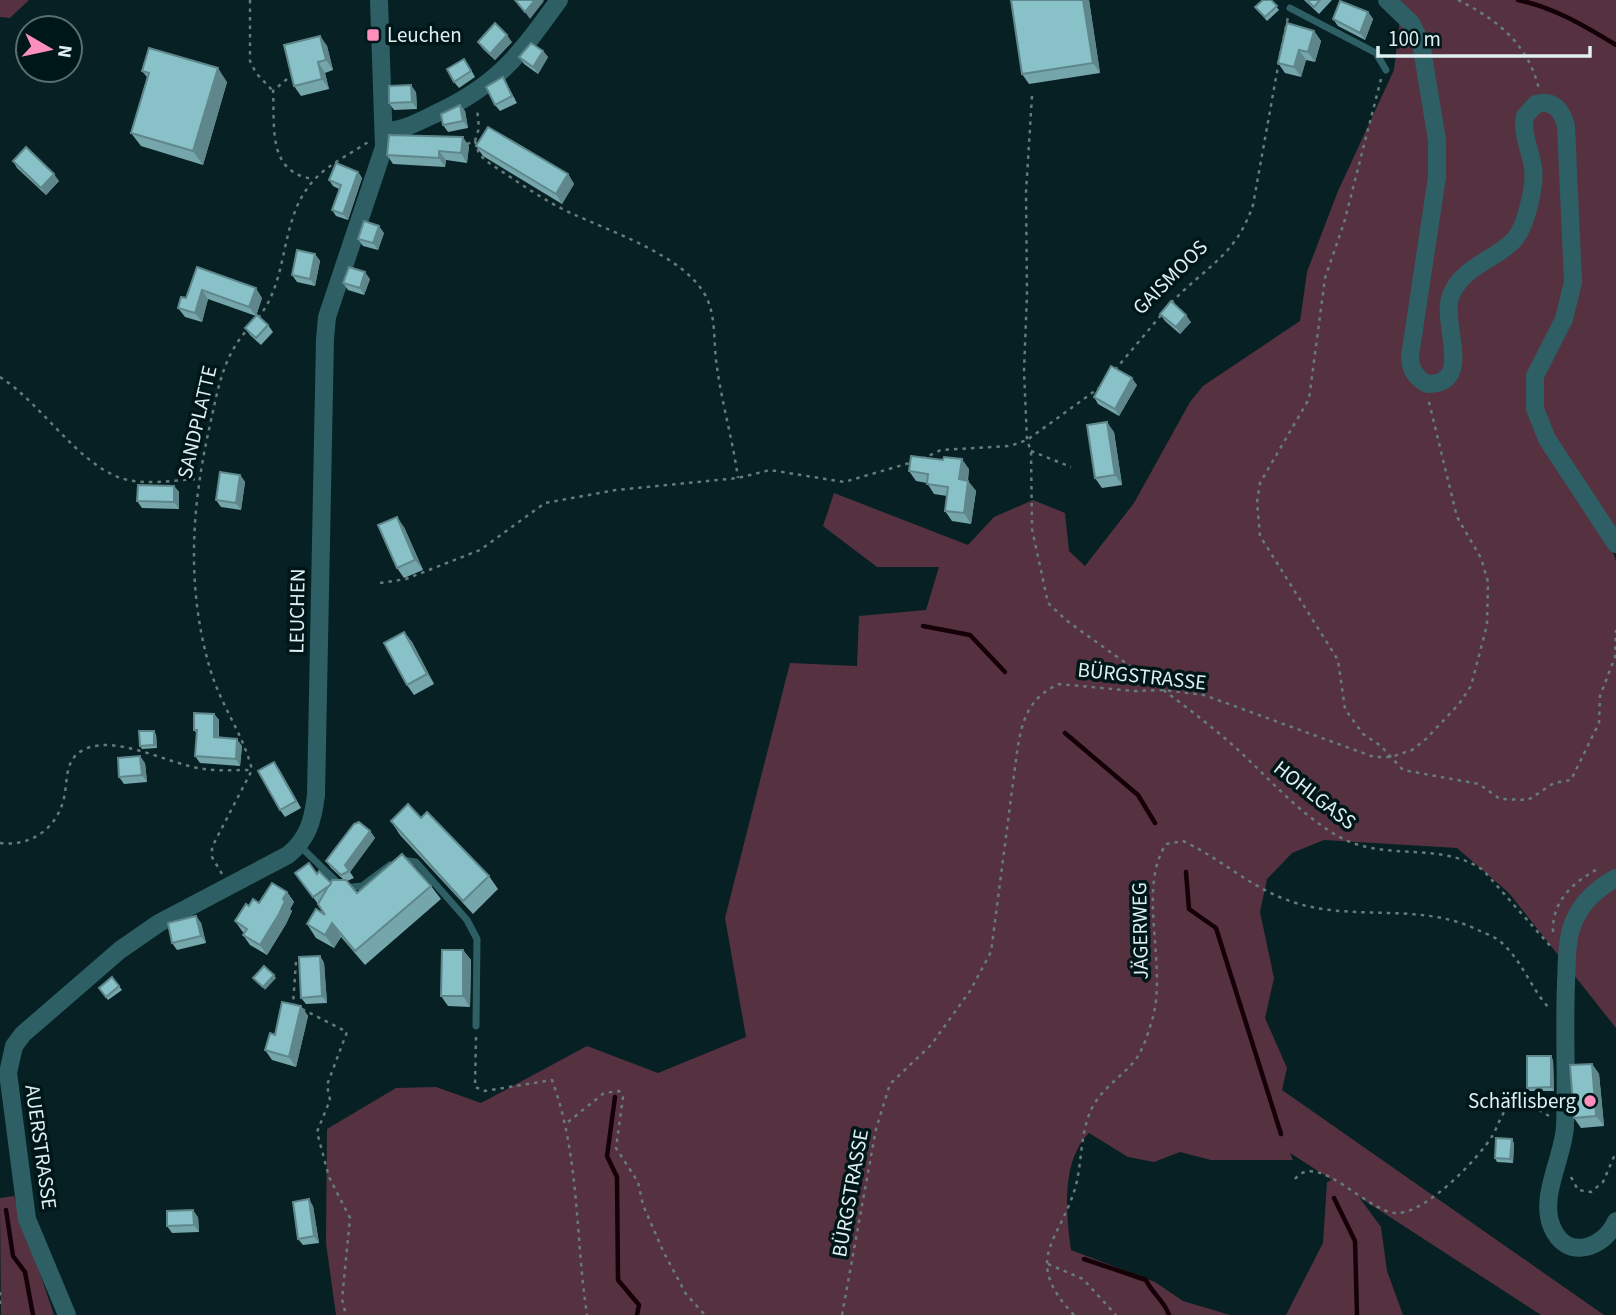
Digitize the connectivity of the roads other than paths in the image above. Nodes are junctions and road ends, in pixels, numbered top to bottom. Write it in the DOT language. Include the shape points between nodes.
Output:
graph roads {
  1 [pos="379,0"];
  2 [pos="559,0"];
  3 [pos="1387,0"];
  4 [pos="1290,8"];
  5 [pos="1386,70"];
  6 [pos="386,131"];
  7 [pos="1616,544"];
  8 [pos="300,846"];
  9 [pos="1616,878"];
  10 [pos="476,1026"];
  11 [pos="1616,1221"];
  12 [pos="67,1315"];
  1 -- 6 [label="street, LEUCHEN"];
  2 -- 6 [label="street" via="500,75 412,126"];
  3 -- 7 [label="street" via="1417,31 1437,140 1437,177 1410,356 1414,372 1424,383 1440,382 1453,370 1447,316 1455,288 1468,272 1510,243 1523,224 1532,193 1534,171 1524,121 1531,107 1542,102 1562,112 1573,282 1564,319 1535,376 1535,409 1547,439"];
  4 -- 5 [label="lane" via="1376,52"];
  6 -- 8 [label="street, LEUCHEN" via="381,161 327,317 316,795 309,830"];
  8 -- 10 [label="lane" via="349,889 362,886 395,861 416,862 467,920 477,939"];
  8 -- 12 [label="street, AUERSTRASSE" via="159,923 120,950 14,1046 8,1073 27,1219"];
  9 -- 11 [label="street" via="1590,897 1568,942 1565,1130 1548,1212 1562,1242 1574,1247 1597,1245 1610,1235"];
}
